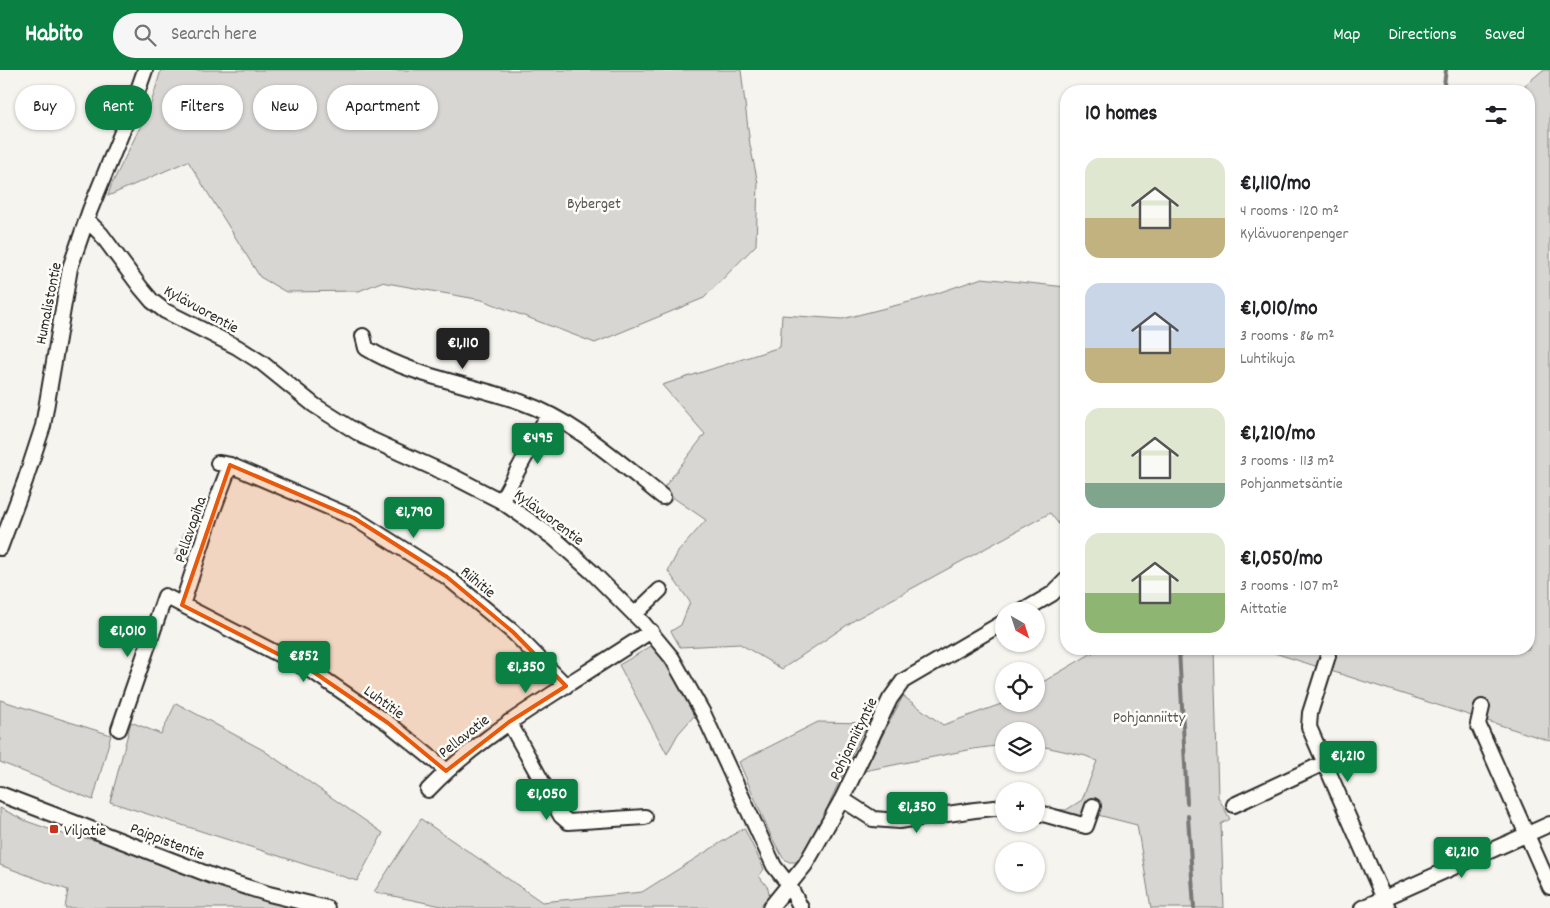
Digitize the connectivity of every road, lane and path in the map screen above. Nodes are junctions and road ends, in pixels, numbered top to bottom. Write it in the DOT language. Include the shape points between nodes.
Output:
graph roads {
  1 [pos="145,70"];
  2 [pos="87,220"];
  3 [pos="363,336"];
  4 [pos="548,415"];
  5 [pos="224,464"];
  6 [pos="663,497"];
  7 [pos="501,501"];
  8 [pos="0,548"];
  9 [pos="1060,586"];
  10 [pos="660,590"];
  11 [pos="1038,602"];
  12 [pos="182,605"];
  13 [pos="635,614"];
  14 [pos="995,627"];
  15 [pos="651,631"];
  16 [pos="1328,656"];
  17 [pos="566,686"];
  18 [pos="1482,707"];
  19 [pos="509,722"];
  20 [pos="119,729"];
  21 [pos="1324,763"];
  22 [pos="446,772"];
  23 [pos="428,790"];
  24 [pos="0,794"];
  25 [pos="842,799"];
  26 [pos="1234,805"];
  27 [pos="1093,806"];
  28 [pos="995,809"];
  29 [pos="1045,815"];
  30 [pos="645,817"];
  31 [pos="1550,824"];
  32 [pos="1526,834"];
  33 [pos="789,885"];
  34 [pos="1550,887"];
  35 [pos="1386,903"];
  36 [pos="327,908"];
  37 [pos="770,908"];
  38 [pos="801,908"];
  39 [pos="1362,908"];
  1 -- 2 [label="street, Humalistontie"];
  2 -- 7 [label="street, Kylävuorentie" via="102,234 140,288 165,311 237,347 355,432"];
  2 -- 8 [label="street, Humalistontie" via="70,268 43,426"];
  3 -- 4 [label="street" via="366,348 399,365 522,402"];
  4 -- 6 [label="street" via="583,434"];
  4 -- 7 [label="street"];
  5 -- 12 [label="street, Pellavapiha"];
  5 -- 17 [label="street, Riihitie" via="354,518 447,577 512,632"];
  7 -- 13 [label="street, Kylävuorentie" via="554,538"];
  9 -- 11 [label="street"];
  10 -- 13 [label="street"];
  12 -- 20 [label="street, Luhtitie" via="165,596"];
  12 -- 22 [label="street, Luhtitie" via="315,672 388,724"];
  13 -- 15 [label="street, Kylävuorentie"];
  14 -- 25 [label="street, Pohjanniityntie" via="903,681 890,699"];
  15 -- 17 [label="street, Pellavatie"];
  15 -- 33 [label="street, Kylävuorentie" via="672,658 699,707 774,866"];
  16 -- 21 [label="street" via="1310,713 1309,727"];
  17 -- 19 [label="street, Pellavatie"];
  18 -- 32 [label="street" via="1478,724"];
  19 -- 22 [label="street, Pellavatie"];
  19 -- 30 [label="street" via="561,816 568,822"];
  21 -- 26 [label="street"];
  21 -- 35 [label="street"];
  22 -- 23 [label="street, Pellavatie"];
  24 -- 36 [label="street, Paippistentie" via="215,877"];
  25 -- 28 [label="street" via="873,818 899,821"];
  25 -- 33 [label="street, Pohjanniityntie" via="805,865"];
  27 -- 29 [label="street" via="1086,826"];
  31 -- 32 [label="street"];
  32 -- 34 [label="street"];
  32 -- 35 [label="street"];
  33 -- 37 [label="street, Pohjanniityntie"];
  33 -- 38 [label="street, Kylävuorentie"];
  35 -- 39 [label="street"];
}
